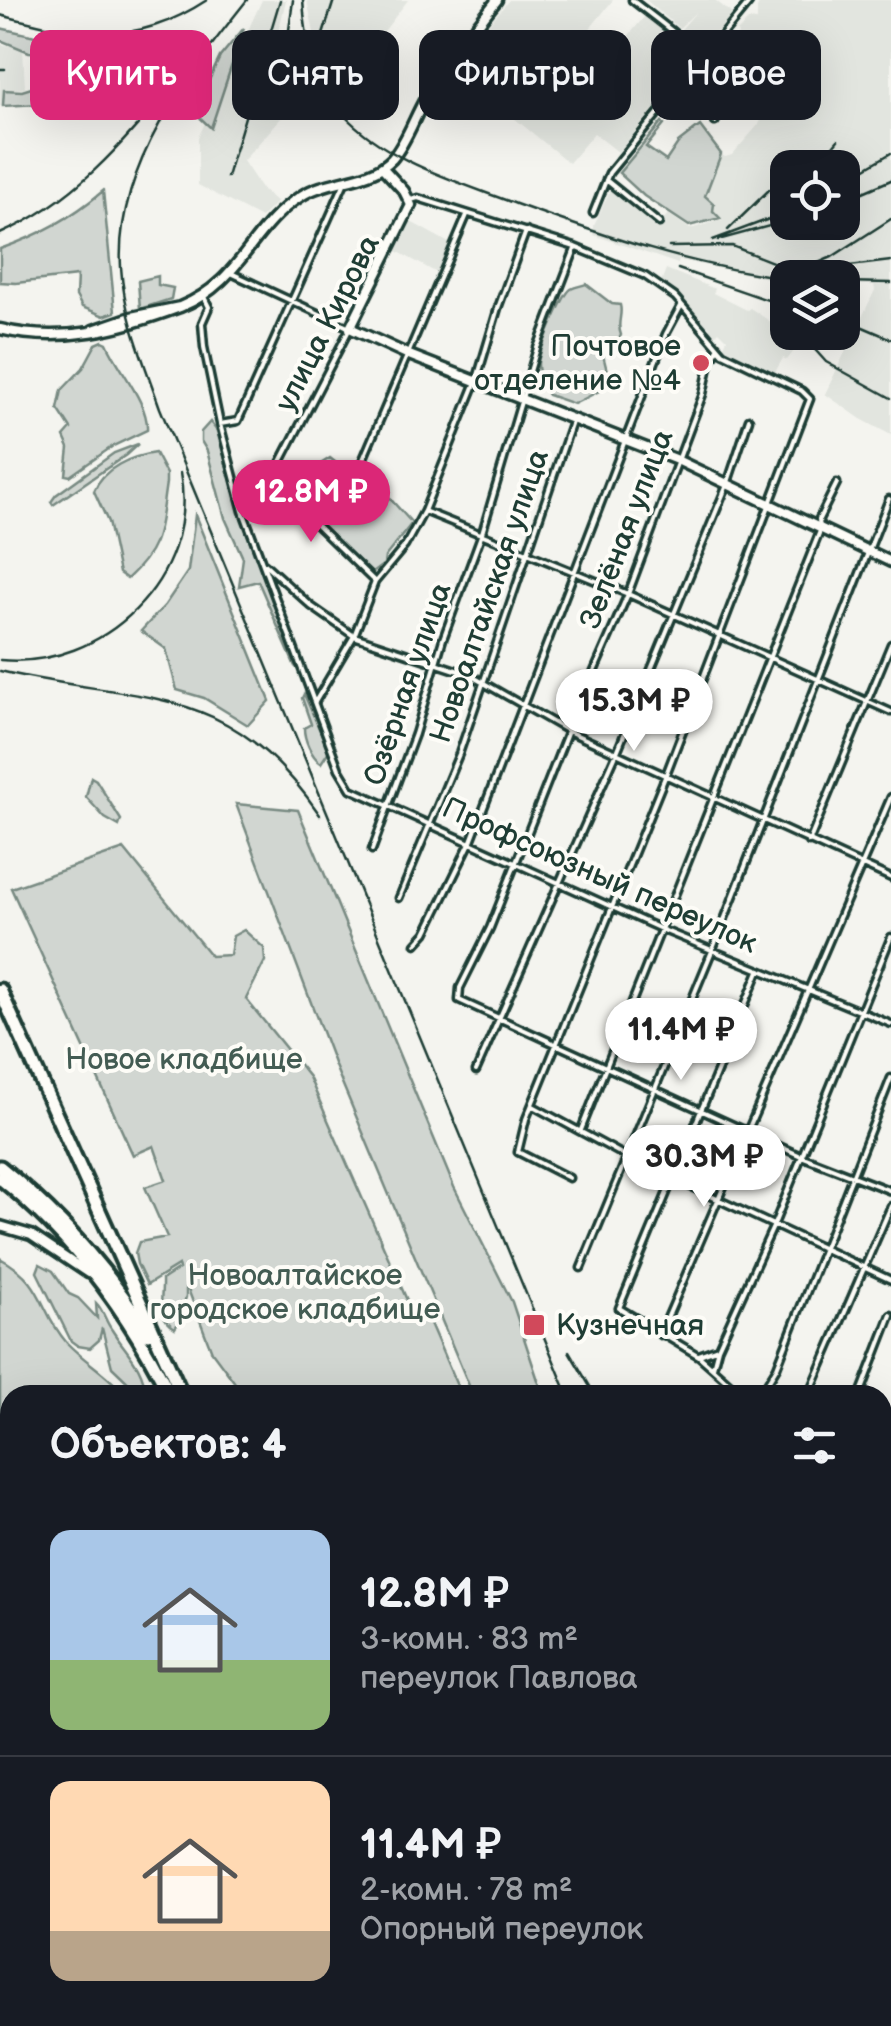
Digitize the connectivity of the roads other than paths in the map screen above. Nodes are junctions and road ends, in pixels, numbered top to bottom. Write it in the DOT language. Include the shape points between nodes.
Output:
graph roads {
  1 [pos="497,0"];
  2 [pos="632,0"];
  3 [pos="749,3"];
  4 [pos="670,30"];
  5 [pos="727,30"];
  6 [pos="654,120"];
  7 [pos="382,168"];
  8 [pos="346,178"];
  9 [pos="606,180"];
  10 [pos="410,200"];
  11 [pos="592,213"];
  12 [pos="467,215"];
  13 [pos="659,223"];
  14 [pos="526,231"];
  15 [pos="575,247"];
  16 [pos="231,273"];
  17 [pos="204,297"];
  18 [pos="292,300"];
  19 [pos="681,306"];
  20 [pos="350,328"];
  21 [pos="0,329"];
  22 [pos="718,349"];
  23 [pos="409,355"];
  24 [pos="476,382"];
  25 [pos="524,399"];
  26 [pos="749,418"];
  27 [pos="573,419"];
  28 [pos="220,424"];
  29 [pos="626,439"];
  30 [pos="677,460"];
  31 [pos="362,462"];
  32 [pos="271,481"];
  33 [pos="837,483"];
  34 [pos="726,484"];
  35 [pos="889,499"];
  36 [pos="771,506"];
  37 [pos="424,510"];
  38 [pos="243,511"];
  39 [pos="820,530"];
  40 [pos="482,534"];
  41 [pos="868,551"];
  42 [pos="527,554"];
  43 [pos="891,562"];
  44 [pos="265,564"];
  45 [pos="575,572"];
  46 [pos="375,582"];
  47 [pos="628,594"];
  48 [pos="673,616"];
  49 [pos="354,636"];
  50 [pos="718,637"];
  51 [pos="891,644"];
  52 [pos="769,660"];
  53 [pos="436,662"];
  54 [pos="818,681"];
  55 [pos="482,682"];
  56 [pos="315,702"];
  57 [pos="868,702"];
  58 [pos="524,708"];
  59 [pos="891,712"];
  60 [pos="568,731"];
  61 [pos="617,752"];
  62 [pos="665,777"];
  63 [pos="713,797"];
  64 [pos="891,797"];
  65 [pos="390,806"];
  66 [pos="764,820"];
  67 [pos="431,824"];
  68 [pos="471,841"];
  69 [pos="809,842"];
  70 [pos="372,850"];
  71 [pos="518,862"];
  72 [pos="863,867"];
  73 [pos="891,878"];
  74 [pos="562,882"];
  75 [pos="399,898"];
  76 [pos="611,906"];
  77 [pos="663,930"];
  78 [pos="891,937"];
  79 [pos="416,944"];
  80 [pos="712,951"];
  81 [pos="759,971"];
  82 [pos="0,990"];
  83 [pos="808,991"];
  84 [pos="858,1011"];
  85 [pos="500,1020"];
  86 [pos="891,1024"];
  87 [pos="556,1044"];
  88 [pos="608,1067"];
  89 [pos="476,1071"];
  90 [pos="891,1078"];
  91 [pos="655,1090"];
  92 [pos="532,1106"];
  93 [pos="702,1112"];
  94 [pos="581,1130"];
  95 [pos="747,1132"];
  96 [pos="801,1156"];
  97 [pos="628,1157"];
  98 [pos="0,1167"];
  99 [pos="852,1174"];
  100 [pos="0,1178"];
  101 [pos="570,1178"];
  102 [pos="674,1179"];
  103 [pos="891,1191"];
  104 [pos="719,1199"];
  105 [pos="891,1206"];
  106 [pos="0,1226"];
  107 [pos="772,1226"];
  108 [pos="821,1249"];
  109 [pos="581,1268"];
  110 [pos="866,1270"];
  111 [pos="891,1280"];
  112 [pos="108,1290"];
  113 [pos="891,1315"];
  114 [pos="660,1334"];
  115 [pos="718,1348"];
  116 [pos="698,1356"];
  117 [pos="713,1368"];
  118 [pos="165,1385"];
  119 [pos="175,1385"];
  120 [pos="177,1385"];
  121 [pos="732,1385"];
  122 [pos="766,1385"];
  123 [pos="813,1385"];
  124 [pos="864,1385"];
  1 -- 7 [label="street"];
  2 -- 4 [label="street"];
  3 -- 5 [label="street"];
  6 -- 9 [label="street"];
  7 -- 8 [label="street"];
  7 -- 10 [label="street"];
  8 -- 16 [label="street" via="290,203"];
  8 -- 18 [label="street"];
  9 -- 11 [label="street"];
  9 -- 13 [label="street"];
  10 -- 12 [label="street"];
  10 -- 20 [label="street, улица Кирова"];
  12 -- 14 [label="street"];
  12 -- 23 [label="street"];
  14 -- 15 [label="street"];
  14 -- 24 [label="street"];
  15 -- 19 [label="street" via="645,276"];
  15 -- 25 [label="street, Озёрная улица"];
  16 -- 17 [label="street"];
  16 -- 18 [label="street"];
  17 -- 21 [label="street" via="135,324 55,337"];
  17 -- 28 [label="street" via="209,306 202,328"];
  18 -- 20 [label="street"];
  18 -- 28 [label="street" via="238,420"];
  19 -- 22 [label="street"];
  19 -- 29 [label="street"];
  20 -- 23 [label="street"];
  20 -- 32 [label="street, улица Кирова"];
  22 -- 30 [label="street, Зелёная улица"];
  22 -- 36 [label="street" via="810,399"];
  23 -- 24 [label="street"];
  23 -- 31 [label="street"];
  24 -- 25 [label="street"];
  24 -- 37 [label="street"];
  25 -- 27 [label="street"];
  25 -- 40 [label="street, Озёрная улица"];
  26 -- 34 [label="street"];
  27 -- 29 [label="street"];
  27 -- 42 [label="street, Новоалтайская улица"];
  28 -- 38 [label="street"];
  29 -- 30 [label="street"];
  29 -- 45 [label="street"];
  30 -- 34 [label="street"];
  30 -- 47 [label="street, Зелёная улица"];
  32 -- 38 [label="street, улица Кирова"];
  32 -- 46 [label="street"];
  33 -- 39 [label="street"];
  34 -- 36 [label="street"];
  34 -- 48 [label="street"];
  35 -- 41 [label="street"];
  36 -- 39 [label="street"];
  36 -- 50 [label="street"];
  37 -- 40 [label="street"];
  37 -- 46 [label="street"];
  38 -- 44 [label="street"];
  39 -- 41 [label="street"];
  39 -- 52 [label="street"];
  40 -- 42 [label="street"];
  40 -- 53 [label="street, Озёрная улица"];
  41 -- 43 [label="street"];
  41 -- 54 [label="street"];
  42 -- 45 [label="street"];
  42 -- 55 [label="street, Новоалтайская улица"];
  44 -- 49 [label="street"];
  44 -- 56 [label="street"];
  45 -- 47 [label="street"];
  45 -- 58 [label="street"];
  46 -- 49 [label="street"];
  47 -- 48 [label="street"];
  47 -- 60 [label="street, Зелёная улица"];
  48 -- 50 [label="street"];
  48 -- 61 [label="street"];
  49 -- 53 [label="street"];
  49 -- 56 [label="street"];
  50 -- 52 [label="street"];
  50 -- 62 [label="street"];
  51 -- 57 [label="street"];
  52 -- 54 [label="street"];
  52 -- 63 [label="street"];
  53 -- 55 [label="street"];
  53 -- 65 [label="street, Озёрная улица"];
  54 -- 57 [label="street"];
  54 -- 66 [label="street"];
  55 -- 58 [label="street"];
  55 -- 67 [label="street, Новоалтайская улица"];
  56 -- 65 [label="street, Профсоюзный переулок" via="349,786"];
  57 -- 59 [label="street"];
  57 -- 69 [label="street"];
  58 -- 60 [label="street"];
  58 -- 68 [label="street"];
  60 -- 61 [label="street"];
  60 -- 71 [label="street, Зелёная улица"];
  61 -- 62 [label="street"];
  61 -- 74 [label="street"];
  62 -- 63 [label="street"];
  62 -- 76 [label="street"];
  63 -- 66 [label="street"];
  63 -- 77 [label="street"];
  64 -- 72 [label="street"];
  65 -- 67 [label="street, Профсоюзный переулок"];
  65 -- 70 [label="street, Озёрная улица"];
  66 -- 69 [label="street"];
  66 -- 80 [label="street"];
  67 -- 68 [label="street, Профсоюзный переулок"];
  67 -- 75 [label="street, Новоалтайская улица"];
  68 -- 71 [label="street, Профсоюзный переулок"];
  68 -- 79 [label="street"];
  69 -- 72 [label="street"];
  71 -- 74 [label="street, Профсоюзный переулок"];
  71 -- 85 [label="street, Зелёная улица" via="458,1000"];
  72 -- 73 [label="street"];
  72 -- 83 [label="street"];
  74 -- 76 [label="street, Профсоюзный переулок"];
  74 -- 85 [label="street"];
  76 -- 77 [label="street, Профсоюзный переулок"];
  76 -- 87 [label="street"];
  77 -- 80 [label="street, Профсоюзный переулок"];
  77 -- 88 [label="street"];
  78 -- 84 [label="street"];
  80 -- 81 [label="street, Профсоюзный переулок"];
  80 -- 91 [label="street"];
  81 -- 83 [label="street, Профсоюзный переулок"];
  81 -- 93 [label="street"];
  82 -- 120 [label="highway"];
  83 -- 84 [label="street, Профсоюзный переулок"];
  83 -- 95 [label="street"];
  84 -- 86 [label="street, Профсоюзный переулок"];
  84 -- 96 [label="street"];
  85 -- 87 [label="street"];
  85 -- 89 [label="street"];
  87 -- 88 [label="street"];
  87 -- 92 [label="street"];
  88 -- 91 [label="street"];
  88 -- 94 [label="street"];
  90 -- 99 [label="street"];
  91 -- 93 [label="street"];
  91 -- 97 [label="street"];
  92 -- 94 [label="street"];
  92 -- 101 [label="street" via="518,1152"];
  93 -- 95 [label="street"];
  93 -- 102 [label="street"];
  94 -- 97 [label="street"];
  95 -- 96 [label="street"];
  95 -- 104 [label="street"];
  96 -- 99 [label="street"];
  96 -- 107 [label="street"];
  97 -- 102 [label="street"];
  97 -- 109 [label="street"];
  98 -- 119 [label="highway" via="90,1254 134,1312"];
  99 -- 103 [label="street"];
  99 -- 108 [label="street"];
  100 -- 112 [label="highway"];
  102 -- 104 [label="street"];
  102 -- 114 [label="street" via="619,1308"];
  104 -- 107 [label="street"];
  104 -- 114 [label="street"];
  105 -- 110 [label="street"];
  106 -- 112 [label="street" via="44,1241"];
  107 -- 108 [label="street"];
  107 -- 115 [label="street"];
  108 -- 110 [label="street"];
  108 -- 122 [label="street"];
  110 -- 111 [label="street"];
  110 -- 123 [label="street"];
  112 -- 118 [label="highway"];
  113 -- 124 [label="street"];
  114 -- 116 [label="street"];
  115 -- 116 [label="street"];
  115 -- 117 [label="street"];
  116 -- 117 [label="street"];
  117 -- 121 [label="street"];
}
